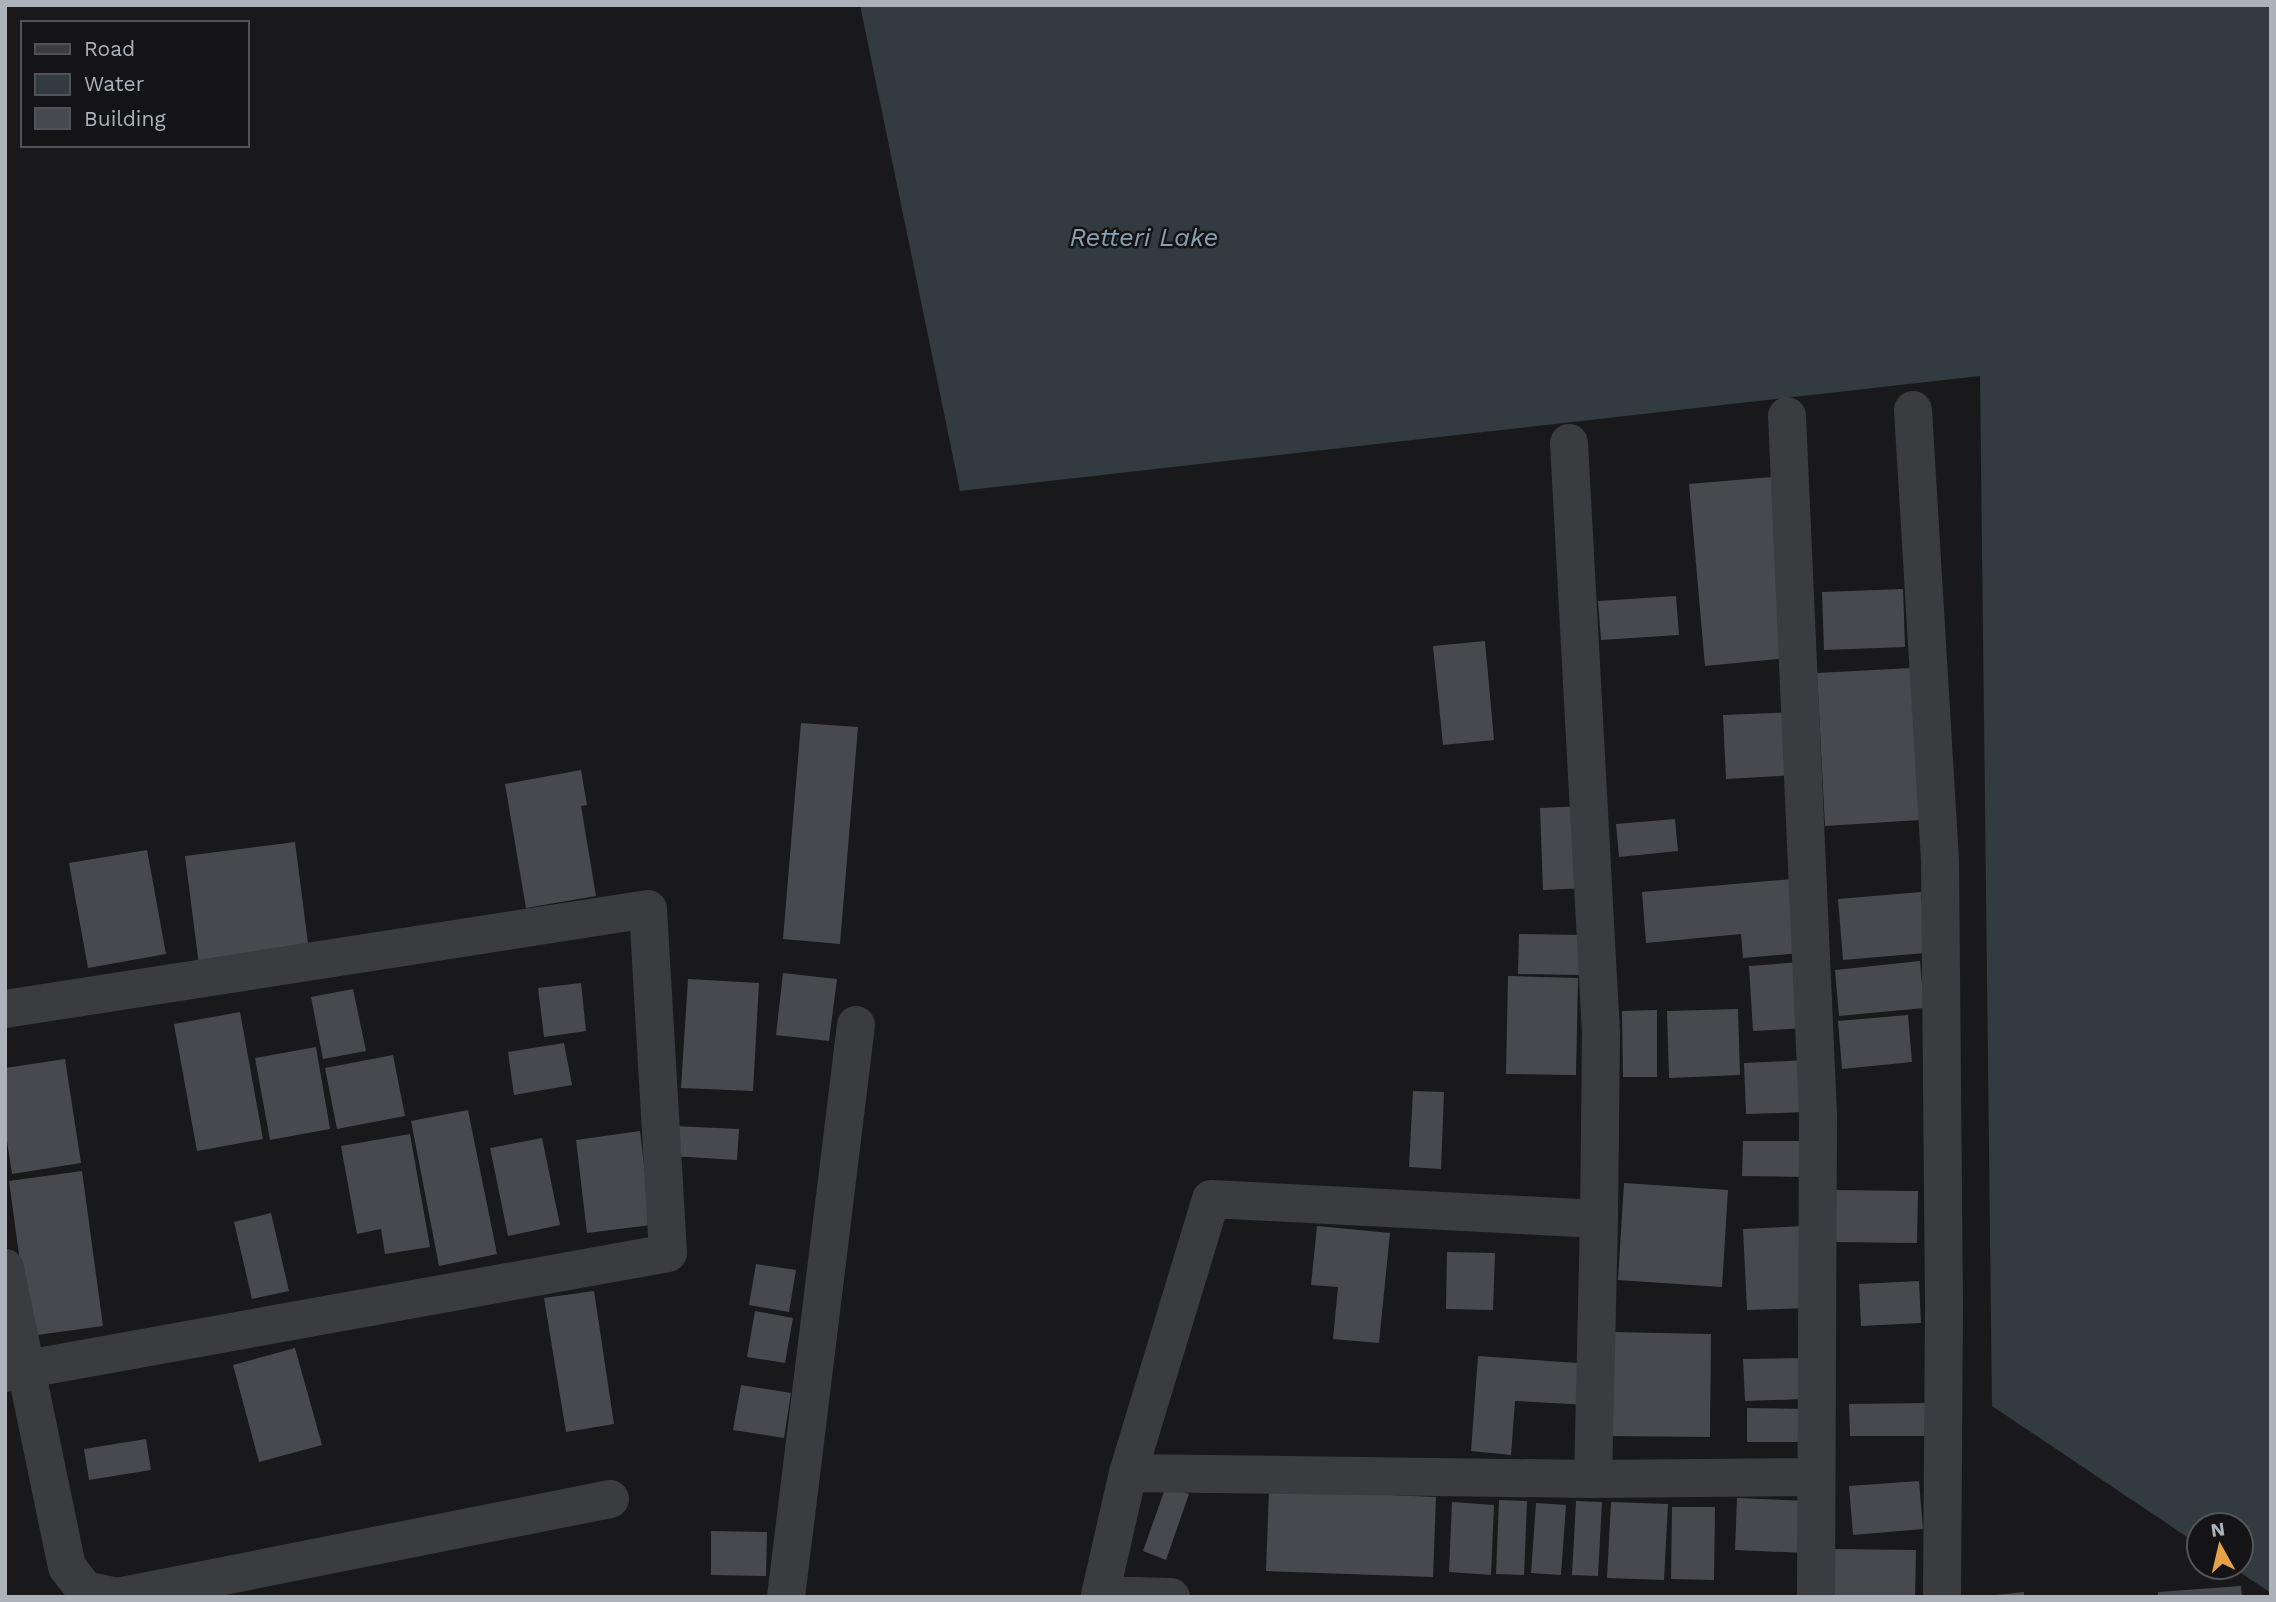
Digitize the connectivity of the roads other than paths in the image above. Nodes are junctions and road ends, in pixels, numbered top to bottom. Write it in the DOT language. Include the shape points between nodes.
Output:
graph roads {
  1 [pos="1913,410"];
  2 [pos="1787,416"];
  3 [pos="1569,443"];
  4 [pos="5,1009"];
  5 [pos="856,1025"];
  6 [pos="1599,1219"];
  7 [pos="5,1268"];
  8 [pos="16,1371"];
  9 [pos="1128,1473"];
  10 [pos="1816,1477"];
  11 [pos="1593,1479"];
  12 [pos="610,1499"];
  13 [pos="1100,1596"];
  14 [pos="118,1597"];
  15 [pos="786,1597"];
  16 [pos="1171,1597"];
  17 [pos="1816,1597"];
  18 [pos="1942,1597"];
  1 -- 18 [label="street" via="1940,860"];
  2 -- 10 [label="street" via="1818,1115"];
  3 -- 6 [label="street" via="1601,1033"];
  4 -- 8 [label="street" via="648,909 668,1253"];
  5 -- 15 [label="street"];
  6 -- 9 [label="street" via="1211,1199"];
  6 -- 11 [label="street"];
  7 -- 8 [label="street"];
  8 -- 14 [label="street" via="67,1567 85,1590"];
  9 -- 11 [label="street"];
  9 -- 13 [label="street"];
  10 -- 11 [label="street"];
  10 -- 17 [label="street"];
  12 -- 14 [label="street"];
  13 -- 16 [label="street"];
}
